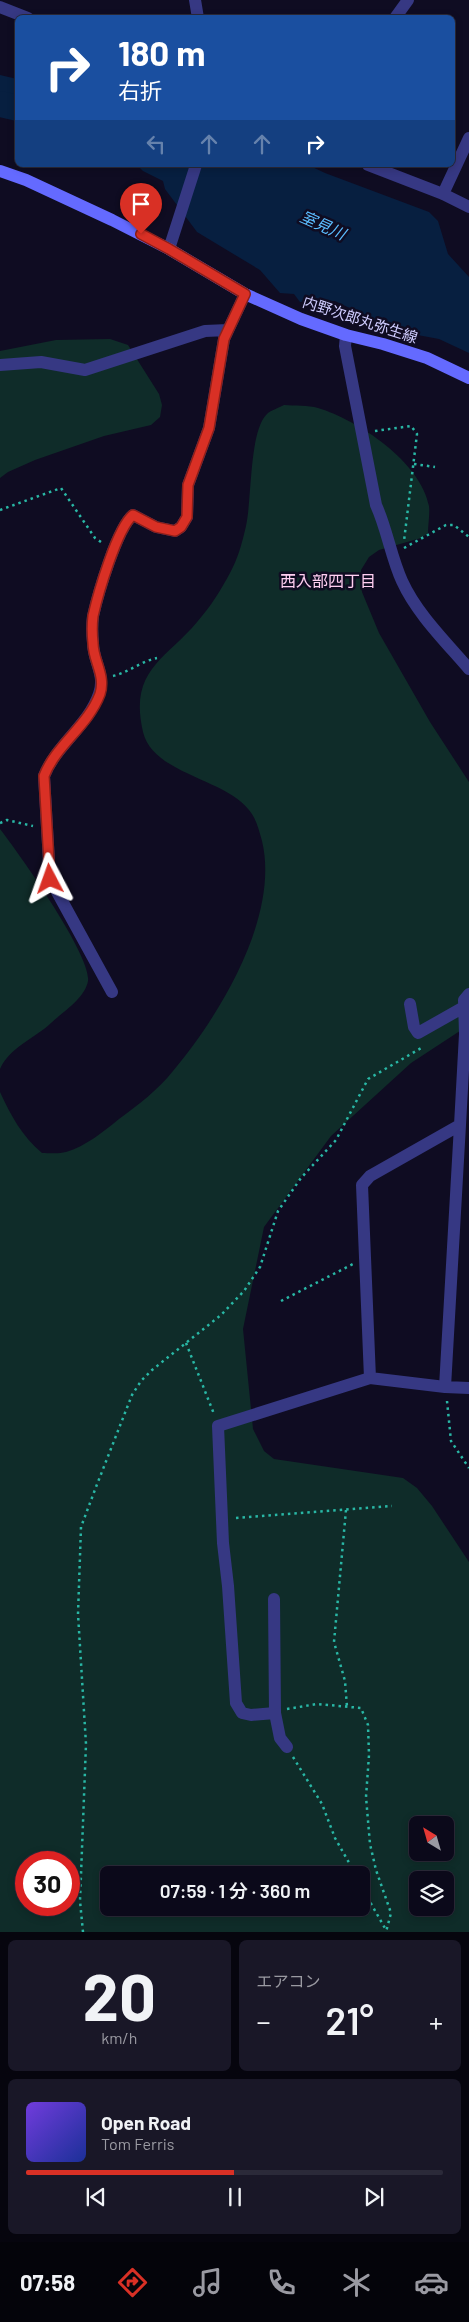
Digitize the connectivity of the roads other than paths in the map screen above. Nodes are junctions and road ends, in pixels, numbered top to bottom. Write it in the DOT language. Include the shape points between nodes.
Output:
graph roads {
  1 [pos="196,0"];
  2 [pos="408,0"];
  3 [pos="0,7"];
  4 [pos="20,15"];
  5 [pos="198,15"];
  6 [pos="397,15"];
  7 [pos="469,138"];
  8 [pos="195,167"];
  9 [pos="373,167"];
  10 [pos="0,171"];
  11 [pos="442,194"];
  12 [pos="469,207"];
  13 [pos="171,244"];
  14 [pos="245,294"];
  15 [pos="228,330"];
  16 [pos="346,335"];
  17 [pos="0,365"];
  18 [pos="469,378"];
  19 [pos="469,669"];
  20 [pos="112,992"];
  21 [pos="469,994"];
  22 [pos="410,1004"];
  23 [pos="464,1007"];
  24 [pos="460,1124"];
  25 [pos="370,1378"];
  26 [pos="445,1387"];
  27 [pos="469,1388"];
  28 [pos="274,1599"];
  29 [pos="275,1713"];
  30 [pos="287,1747"];
  1 -- 5 [label="street"];
  2 -- 6 [label="street"];
  3 -- 4 [label="street"];
  7 -- 11 [label="street"];
  8 -- 13 [label="street"];
  9 -- 11 [label="street"];
  10 -- 13 [label="main road, 内野次郎丸弥生線"];
  11 -- 12 [label="street"];
  13 -- 14 [label="main road, 内野次郎丸弥生線"];
  14 -- 15 [label="street"];
  14 -- 16 [label="main road, 内野次郎丸弥生線"];
  15 -- 17 [label="street" via="205,331 85,370 41,362"];
  15 -- 20 [label="street" via="219,361 209,428 188,485 187,517 175,531 156,527 133,515 126,520 93,617 92,646 102,678 100,694 78,731 48,766 44,776 50,879"];
  16 -- 18 [label="main road, 内野次郎丸弥生線" via="427,358"];
  16 -- 19 [label="street" via="345,346 376,505 398,551 401,579 410,597"];
  21 -- 23 [label="street" via="464,1000"];
  22 -- 23 [label="street" via="418,1033"];
  23 -- 24 [label="street"];
  24 -- 25 [label="street" via="370,1176 362,1184"];
  24 -- 26 [label="street"];
  25 -- 26 [label="street"];
  25 -- 29 [label="street" via="218,1426 236,1704 242,1713 250,1715"];
  26 -- 27 [label="street"];
  28 -- 29 [label="street"];
  29 -- 30 [label="street" via="280,1738"];
}
